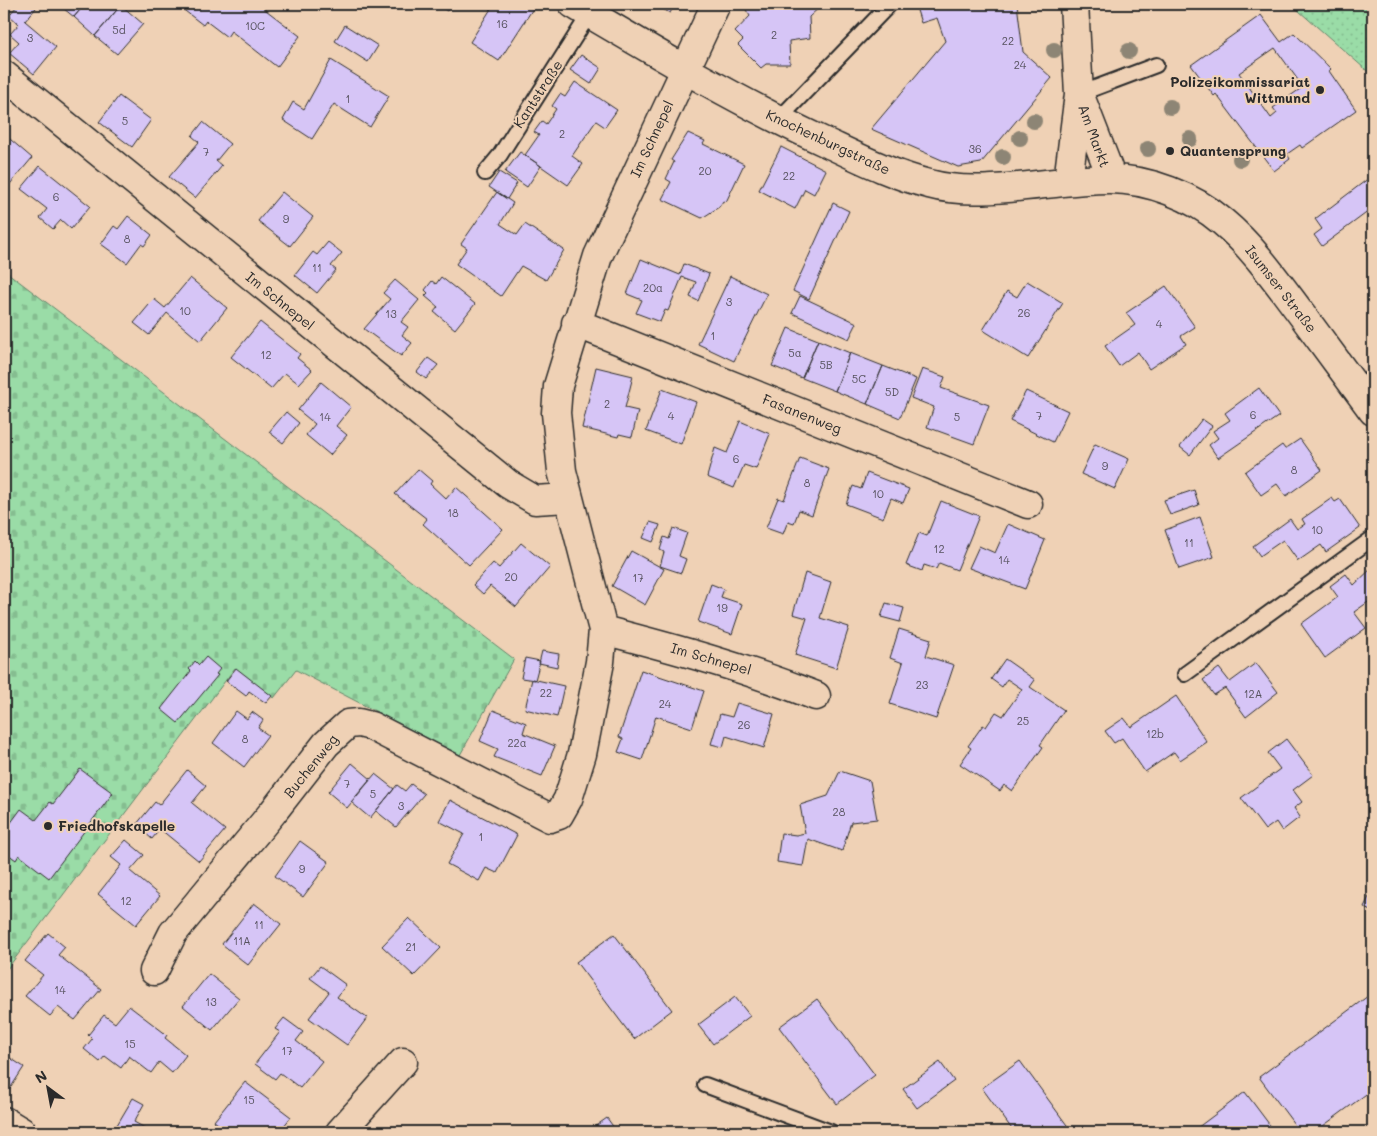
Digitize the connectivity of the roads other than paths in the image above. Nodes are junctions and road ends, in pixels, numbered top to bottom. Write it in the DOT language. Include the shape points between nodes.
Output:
graph roads {
  1 [pos="716,4"];
  2 [pos="890,4"];
  3 [pos="1074,4"];
  4 [pos="581,9"];
  5 [pos="1156,65"];
  6 [pos="686,68"];
  7 [pos="4,75"];
  8 [pos="1078,94"];
  9 [pos="778,120"];
  10 [pos="485,173"];
  11 [pos="1108,179"];
  12 [pos="1068,181"];
  13 [pos="576,323"];
  14 [pos="1373,411"];
  15 [pos="568,498"];
  16 [pos="1028,504"];
  17 [pos="1373,538"];
  18 [pos="603,630"];
  19 [pos="1186,674"];
  20 [pos="816,696"];
  21 [pos="559,815"];
  22 [pos="154,972"];
  23 [pos="403,1062"];
  24 [pos="706,1086"];
  25 [pos="4,1121"];
  26 [pos="22,1132"];
  27 [pos="340,1132"];
  28 [pos="831,1132"];
  1 -- 6 [label="street, Im Schnepel"];
  2 -- 9 [label="lane"];
  3 -- 8 [label="street, Am Markt"];
  4 -- 6 [label="street, Knochenburgstraße"];
  4 -- 10 [label="lane, Kantstraße" via="500,154"];
  5 -- 8 [label="lane"];
  6 -- 9 [label="street, Knochenburgstraße"];
  6 -- 13 [label="street, Im Schnepel" via="598,256"];
  7 -- 15 [label="street, Im Schnepel" via="508,484 535,500"];
  8 -- 11 [label="street, Am Markt" via="1108,168"];
  8 -- 12 [label="street, Am Markt"];
  9 -- 12 [label="street, Knochenburgstraße" via="885,170 930,185 981,189"];
  11 -- 12 [label="street, Knochenburgstraße"];
  11 -- 14 [label="street, Isumser Straße" via="1155,186 1188,200 1222,221 1272,274"];
  13 -- 15 [label="street, Im Schnepel" via="558,386 556,413"];
  13 -- 16 [label="street, Fasanenweg"];
  15 -- 18 [label="street, Im Schnepel"];
  17 -- 19 [label="lane"];
  18 -- 20 [label="street, Im Schnepel" via="706,656"];
  18 -- 21 [label="street, Im Schnepel" via="582,754 568,799"];
  21 -- 22 [label="street, Buchenweg" via="550,818 371,726 348,724 326,744 174,933"];
  23 -- 27 [label="street"];
  24 -- 28 [label="lane"];
  25 -- 26 [label="street"];
}
